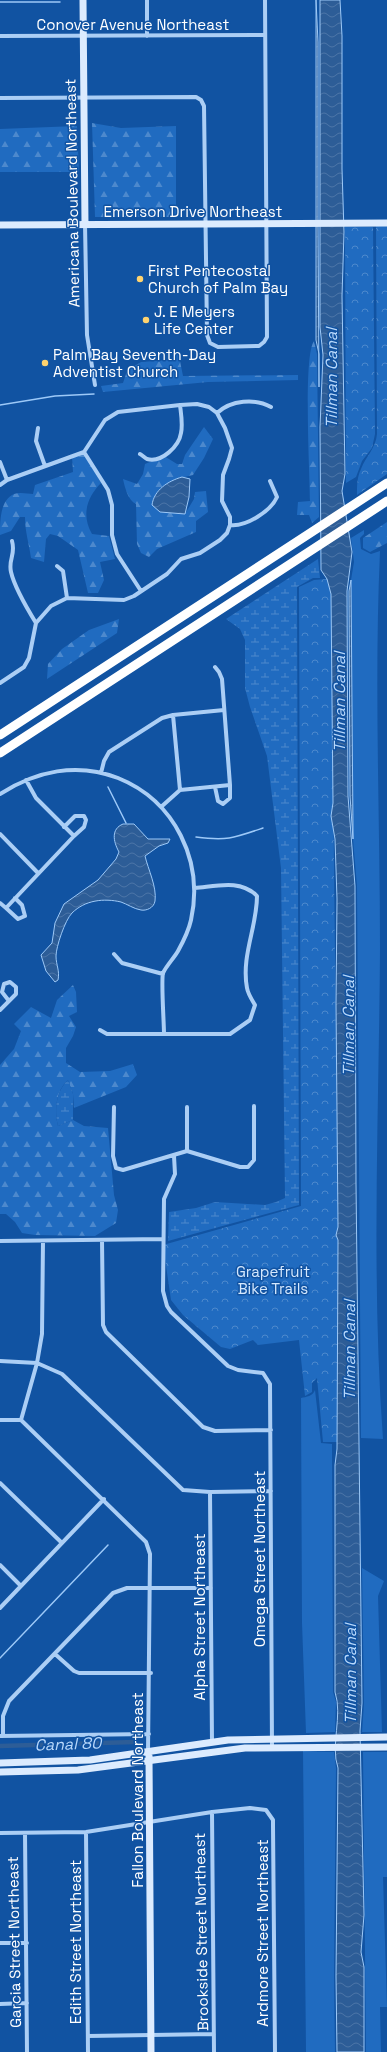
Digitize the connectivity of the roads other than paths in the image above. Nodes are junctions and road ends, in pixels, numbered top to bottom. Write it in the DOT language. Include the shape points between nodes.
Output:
graph roads {
  1 [pos="83,0"];
  2 [pos="147,0"];
  3 [pos="265,0"];
  4 [pos="83,35"];
  5 [pos="265,35"];
  6 [pos="0,36"];
  7 [pos="147,36"];
  8 [pos="84,97"];
  9 [pos="0,98"];
  10 [pos="387,223"];
  11 [pos="85,224"];
  12 [pos="206,224"];
  13 [pos="267,224"];
  14 [pos="0,225"];
  15 [pos="95,385"];
  16 [pos="180,405"];
  17 [pos="271,407"];
  18 [pos="217,413"];
  19 [pos="38,428"];
  20 [pos="84,452"];
  21 [pos="140,454"];
  22 [pos="0,462"];
  23 [pos="44,466"];
  24 [pos="7,480"];
  25 [pos="270,481"];
  26 [pos="387,483"];
  27 [pos="0,485"];
  28 [pos="387,501"];
  29 [pos="230,525"];
  30 [pos="12,541"];
  31 [pos="57,566"];
  32 [pos="141,591"];
  33 [pos="67,598"];
  34 [pos="36,623"];
  35 [pos="215,667"];
  36 [pos="0,683"];
  37 [pos="224,710"];
  38 [pos="173,715"];
  39 [pos="0,735"];
  40 [pos="0,753"];
  41 [pos="101,773"];
  42 [pos="26,780"];
  43 [pos="230,786"];
  44 [pos="215,787"];
  45 [pos="180,790"];
  46 [pos="0,794"];
  47 [pos="161,807"];
  48 [pos="64,826"];
  49 [pos="0,834"];
  50 [pos="74,836"];
  51 [pos="38,873"];
  52 [pos="195,888"];
  53 [pos="14,898"];
  54 [pos="0,903"];
  55 [pos="6,908"];
  56 [pos="114,954"];
  57 [pos="163,974"];
  58 [pos="9,1001"];
  59 [pos="0,1010"];
  60 [pos="100,1030"];
  61 [pos="164,1034"];
  62 [pos="254,1106"];
  63 [pos="114,1107"];
  64 [pos="187,1107"];
  65 [pos="187,1151"];
  66 [pos="174,1156"];
  67 [pos="102,1240"];
  68 [pos="163,1240"];
  69 [pos="43,1241"];
  70 [pos="0,1242"];
  71 [pos="0,1361"];
  72 [pos="37,1363"];
  73 [pos="0,1420"];
  74 [pos="21,1420"];
  75 [pos="271,1430"];
  76 [pos="0,1483"];
  77 [pos="271,1491"];
  78 [pos="210,1492"];
  79 [pos="104,1499"];
  80 [pos="62,1543"];
  81 [pos="0,1565"];
  82 [pos="21,1586"];
  83 [pos="151,1588"];
  84 [pos="211,1588"];
  85 [pos="0,1608"];
  86 [pos="55,1654"];
  87 [pos="151,1673"];
  88 [pos="149,1734"];
  89 [pos="2,1736"];
  90 [pos="387,1737"];
  91 [pos="272,1738"];
  92 [pos="212,1742"];
  93 [pos="272,1747"];
  94 [pos="387,1747"];
  95 [pos="148,1752"];
  96 [pos="149,1760"];
  97 [pos="0,1763"];
  98 [pos="0,1772"];
  99 [pos="212,1812"];
  100 [pos="149,1822"];
  101 [pos="86,1832"];
  102 [pos="0,1833"];
  103 [pos="25,1833"];
  104 [pos="0,1943"];
  105 [pos="27,1943"];
  106 [pos="27,2003"];
  107 [pos="0,2004"];
  108 [pos="214,2034"];
  109 [pos="151,2035"];
  110 [pos="88,2036"];
  111 [pos="27,2052"];
  112 [pos="88,2052"];
  113 [pos="151,2052"];
  114 [pos="214,2052"];
  115 [pos="275,2052"];
  1 -- 4 [label="street, Americana Boulevard Northeast"];
  2 -- 7 [label="street"];
  3 -- 5 [label="street"];
  4 -- 6 [label="street, Conover Avenue Northeast"];
  4 -- 7 [label="street, Conover Avenue Northeast"];
  4 -- 8 [label="street, Americana Boulevard Northeast"];
  5 -- 7 [label="street, Conover Avenue Northeast"];
  5 -- 13 [label="street"];
  8 -- 9 [label="street"];
  8 -- 11 [label="street, Americana Boulevard Northeast"];
  8 -- 12 [label="street" via="196,97 202,100"];
  10 -- 13 [label="street, Emerson Drive Northeast"];
  11 -- 12 [label="street, Emerson Drive Northeast"];
  11 -- 14 [label="street, Emerson Drive Northeast"];
  11 -- 15 [label="street, Americana Boulevard Northeast" via="87,335"];
  12 -- 13 [label="street, Emerson Drive Northeast"];
  12 -- 13 [label="street" via="207,335 210,343 218,347 259,346 267,337"];
  16 -- 18 [label="street" via="197,404 209,407"];
  16 -- 20 [label="street" via="117,412 105,420"];
  16 -- 21 [label="street" via="181,434 171,451 153,459 147,459"];
  17 -- 18 [label="street" via="262,402 239,402 228,404"];
  18 -- 29 [label="street" via="232,448 230,460 223,474 222,501 230,518"];
  19 -- 23 [label="street" via="36,441"];
  20 -- 23 [label="street"];
  20 -- 32 [label="street" via="108,490 112,505 112,535 117,554"];
  22 -- 24 [label="street"];
  23 -- 24 [label="street"];
  24 -- 27 [label="street"];
  25 -- 29 [label="street" via="277,497 274,505 242,525"];
  26 -- 39 [label="highway"];
  28 -- 40 [label="highway"];
  29 -- 32 [label="street" via="220,540 200,553 181,559 167,574"];
  30 -- 34 [label="street" via="14,549 11,571"];
  31 -- 33 [label="street" via="63,571"];
  32 -- 33 [label="street" via="124,600"];
  33 -- 34 [label="street" via="51,606"];
  34 -- 36 [label="street" via="29,658 24,667"];
  35 -- 37 [label="street" via="222,679"];
  37 -- 38 [label="street"];
  37 -- 43 [label="street"];
  38 -- 41 [label="street" via="162,718 109,752"];
  38 -- 45 [label="street"];
  41 -- 42 [label="street" via="62,770"];
  41 -- 47 [label="street" via="130,783"];
  42 -- 46 [label="street"];
  42 -- 48 [label="street" via="36,798"];
  43 -- 44 [label="street"];
  43 -- 44 [label="street" via="230,798 223,804 216,799"];
  44 -- 45 [label="street"];
  45 -- 47 [label="street"];
  47 -- 52 [label="street" via="176,827 192,860"];
  48 -- 50 [label="street"];
  48 -- 50 [label="street" via="75,816 84,816 84,827"];
  49 -- 51 [label="street"];
  50 -- 51 [label="street"];
  51 -- 53 [label="street"];
  52 -- 57 [label="street" via="191,920 179,950"];
  52 -- 61 [label="street" via="238,885 249,888 257,896 257,910 246,960 247,989 255,1005 250,1020 230,1034"];
  53 -- 55 [label="street"];
  53 -- 55 [label="street" via="22,905 25,916 18,919"];
  54 -- 55 [label="street"];
  56 -- 57 [label="street" via="122,964"];
  57 -- 61 [label="street"];
  58 -- 58 [label="street" via="17,990 10,982 2,988"];
  58 -- 59 [label="street"];
  60 -- 61 [label="street" via="107,1034"];
  62 -- 65 [label="street" via="254,1160 248,1167 240,1167"];
  63 -- 66 [label="street" via="116,1168 123,1170"];
  64 -- 65 [label="street"];
  65 -- 66 [label="street"];
  66 -- 68 [label="street" via="175,1174 164,1199"];
  67 -- 68 [label="street"];
  67 -- 69 [label="street"];
  67 -- 75 [label="street" via="103,1325 106,1332 203,1427 215,1431"];
  68 -- 75 [label="street, Omega Street Northeast" via="163,1292 167,1306 228,1366 263,1373 270,1384"];
  69 -- 70 [label="street"];
  69 -- 72 [label="street" via="42,1334"];
  71 -- 72 [label="street"];
  72 -- 74 [label="street"];
  72 -- 78 [label="street" via="62,1374 179,1488"];
  73 -- 74 [label="street"];
  74 -- 79 [label="street, Fallon Boulevard Northeast"];
  75 -- 77 [label="street, Omega Street Northeast"];
  76 -- 80 [label="street"];
  77 -- 78 [label="street"];
  77 -- 91 [label="street, Omega Street Northeast"];
  78 -- 84 [label="street, Alpha Street Northeast"];
  79 -- 80 [label="street"];
  79 -- 83 [label="street, Fallon Boulevard Northeast" via="138,1532 149,1548"];
  80 -- 82 [label="street"];
  81 -- 82 [label="street"];
  82 -- 85 [label="street"];
  83 -- 84 [label="street"];
  83 -- 86 [label="street" via="126,1588 113,1593"];
  83 -- 87 [label="street, Fallon Boulevard Northeast"];
  84 -- 92 [label="street, Alpha Street Northeast"];
  86 -- 87 [label="street" via="79,1673"];
  86 -- 89 [label="street" via="9,1701 3,1716"];
  87 -- 88 [label="street, Fallon Boulevard Northeast"];
  88 -- 89 [label="street"];
  88 -- 95 [label="street, Fallon Boulevard Northeast"];
  90 -- 91 [label="street"];
  91 -- 92 [label="street"];
  91 -- 93 [label="street, Omega Street Northeast"];
  92 -- 95 [label="street"];
  93 -- 94 [label="street"];
  93 -- 96 [label="street" via="221,1750"];
  95 -- 96 [label="street, Fallon Boulevard Northeast"];
  95 -- 97 [label="street" via="90,1760"];
  96 -- 98 [label="street" via="78,1770"];
  96 -- 100 [label="street, Fallon Boulevard Northeast"];
  99 -- 100 [label="street"];
  99 -- 108 [label="street, Brookside Street Northeast"];
  99 -- 115 [label="street, Ardmore Street Northeast" via="259,1808 270,1814 273,1826"];
  100 -- 101 [label="street"];
  100 -- 109 [label="street, Fallon Boulevard Northeast"];
  101 -- 103 [label="street"];
  101 -- 110 [label="street, Edith Street Northeast"];
  102 -- 103 [label="street"];
  103 -- 105 [label="street, Garcia Street Northeast"];
  104 -- 105 [label="street"];
  105 -- 106 [label="street, Garcia Street Northeast"];
  106 -- 107 [label="street"];
  106 -- 111 [label="street, Garcia Street Northeast"];
  108 -- 109 [label="street"];
  108 -- 114 [label="street, Brookside Street Northeast"];
  109 -- 110 [label="street"];
  109 -- 113 [label="street, Fallon Boulevard Northeast"];
  110 -- 112 [label="street, Edith Street Northeast"];
}
